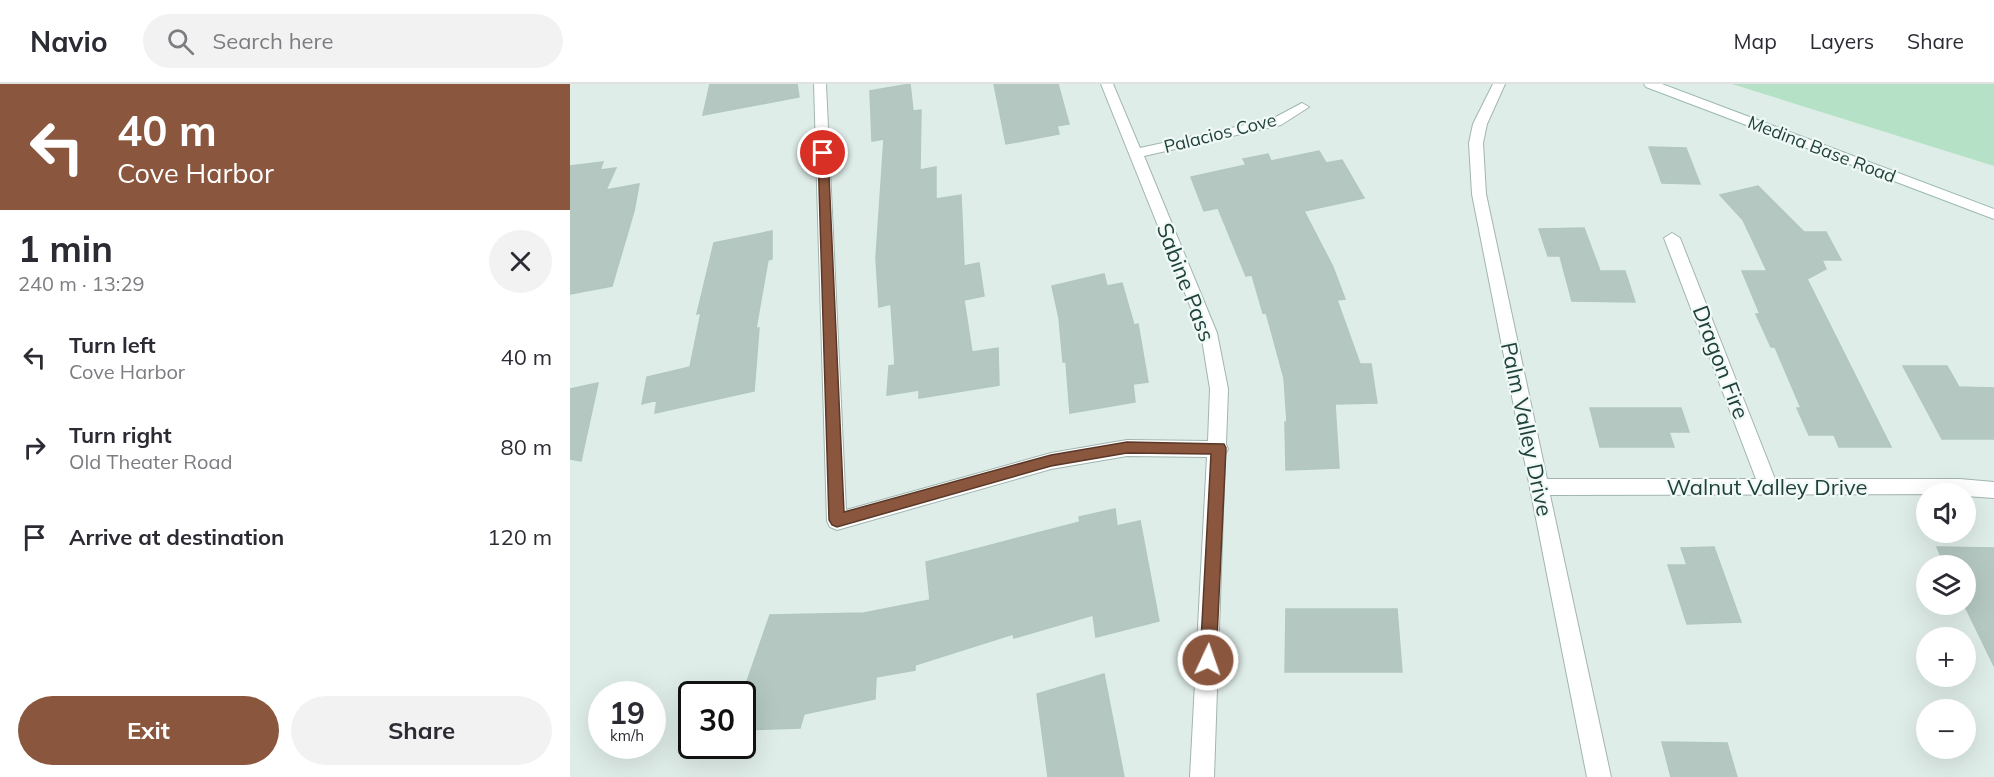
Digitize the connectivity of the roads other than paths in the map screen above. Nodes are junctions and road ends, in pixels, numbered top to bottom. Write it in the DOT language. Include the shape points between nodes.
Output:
graph roads {
  1 [pos="820,84"];
  2 [pos="1107,84"];
  3 [pos="1499,84"];
  4 [pos="1650,84"];
  5 [pos="1302,107"];
  6 [pos="1135,154"];
  7 [pos="1994,214"];
  8 [pos="1672,238"];
  9 [pos="1219,448"];
  10 [pos="1539,487"];
  11 [pos="1769,487"];
  12 [pos="1994,490"];
  13 [pos="1202,777"];
  14 [pos="1599,777"];
  1 -- 9 [label="street" via="837,520 1051,460 1127,448"];
  2 -- 6 [label="street, Sabine Pass"];
  3 -- 10 [label="street, Palm Valley Drive" via="1480,124 1476,143 1479,194"];
  4 -- 7 [label="street, Medina Base Road"];
  5 -- 6 [label="street, Palacios Cove" via="1276,122"];
  6 -- 9 [label="street, Sabine Pass" via="1209,333 1220,389"];
  8 -- 11 [label="street, Dragon Fire"];
  9 -- 13 [label="street, Sabine Pass"];
  10 -- 11 [label="street, Walnut Valley Drive"];
  10 -- 14 [label="street, Palm Valley Drive"];
  11 -- 12 [label="street, Walnut Valley Drive"];
}
